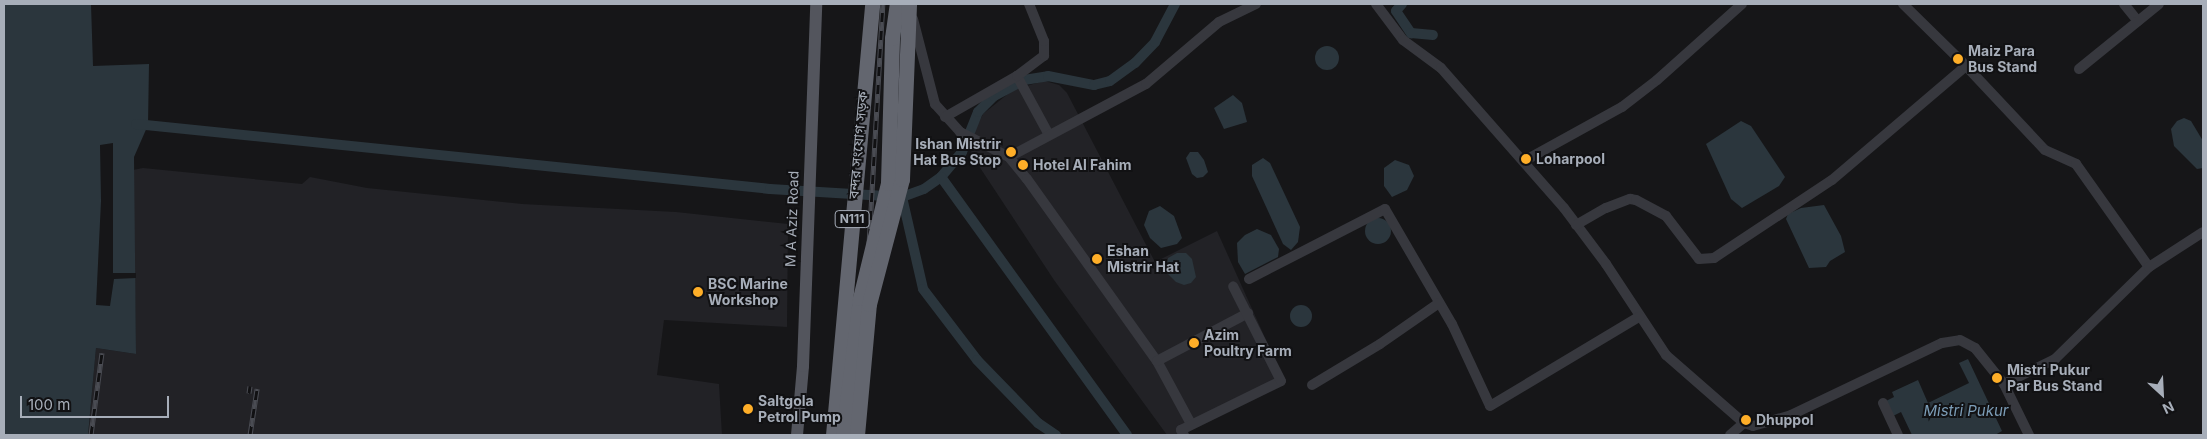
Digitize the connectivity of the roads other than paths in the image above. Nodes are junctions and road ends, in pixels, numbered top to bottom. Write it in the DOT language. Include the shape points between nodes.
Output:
graph roads {
  1 [pos="816,4"];
  2 [pos="872,4"];
  3 [pos="897,4"];
  4 [pos="909,4"];
  5 [pos="1030,4"];
  6 [pos="1256,4"];
  7 [pos="1376,4"];
  8 [pos="1742,4"];
  9 [pos="1903,4"];
  10 [pos="2124,4"];
  11 [pos="2159,4"];
  12 [pos="2138,21"];
  13 [pos="1966,66"];
  14 [pos="2079,69"];
  15 [pos="1017,76"];
  16 [pos="945,117"];
  17 [pos="1049,135"];
  18 [pos="1010,157"];
  19 [pos="1524,161"];
  20 [pos="1576,225"];
  21 [pos="2203,232"];
  22 [pos="2150,267"];
  23 [pos="1249,279"];
  24 [pos="1233,286"];
  25 [pos="1439,303"];
  26 [pos="1248,313"];
  27 [pos="1639,317"];
  28 [pos="1156,361"];
  29 [pos="2004,384"];
  30 [pos="1312,385"];
  31 [pos="1883,402"];
  32 [pos="1744,423"];
  33 [pos="1191,424"];
  34 [pos="797,435"];
  35 [pos="833,435"];
  36 [pos="843,435"];
  37 [pos="857,435"];
  38 [pos="1184,435"];
  39 [pos="1730,435"];
  40 [pos="1898,435"];
  41 [pos="2029,435"];
  1 -- 34 [label="main road, M A Aziz Road" via="803,366"];
  2 -- 35 [label="highway, বন্দর সংযোগ সড়ক / N111"];
  3 -- 36 [label="highway, bridge" via="892,38 888,183 860,298"];
  4 -- 16 [label="street" via="935,104"];
  4 -- 37 [label="highway, bridge" via="902,180 869,304"];
  5 -- 15 [label="street" via="1044,41 1044,56"];
  6 -- 17 [label="street" via="1219,22 1146,84"];
  7 -- 19 [label="street" via="1403,40 1441,68"];
  8 -- 19 [label="street" via="1622,107"];
  9 -- 13 [label="street"];
  10 -- 12 [label="street"];
  11 -- 12 [label="street"];
  12 -- 14 [label="street"];
  13 -- 20 [label="street" via="1832,180 1714,258 1699,259 1666,216 1636,200 1621,202"];
  13 -- 22 [label="street" via="2045,150 2076,164"];
  15 -- 16 [label="street"];
  15 -- 17 [label="street"];
  16 -- 18 [label="street" via="960,132"];
  17 -- 18 [label="street"];
  18 -- 28 [label="street"];
  19 -- 20 [label="street"];
  20 -- 27 [label="street"];
  21 -- 22 [label="street"];
  22 -- 29 [label="street" via="2055,360"];
  23 -- 25 [label="street" via="1385,209"];
  24 -- 26 [label="street"];
  25 -- 27 [label="street" via="1490,406"];
  25 -- 30 [label="street"];
  26 -- 28 [label="street"];
  26 -- 33 [label="street" via="1281,381"];
  27 -- 32 [label="street" via="1666,355"];
  28 -- 33 [label="street"];
  29 -- 32 [label="street" via="1975,348 1960,340 1952,340 1790,415 1753,426"];
  29 -- 41 [label="street"];
  31 -- 40 [label="street"];
  32 -- 39 [label="street"];
  33 -- 38 [label="street" via="1181,430"];
}
